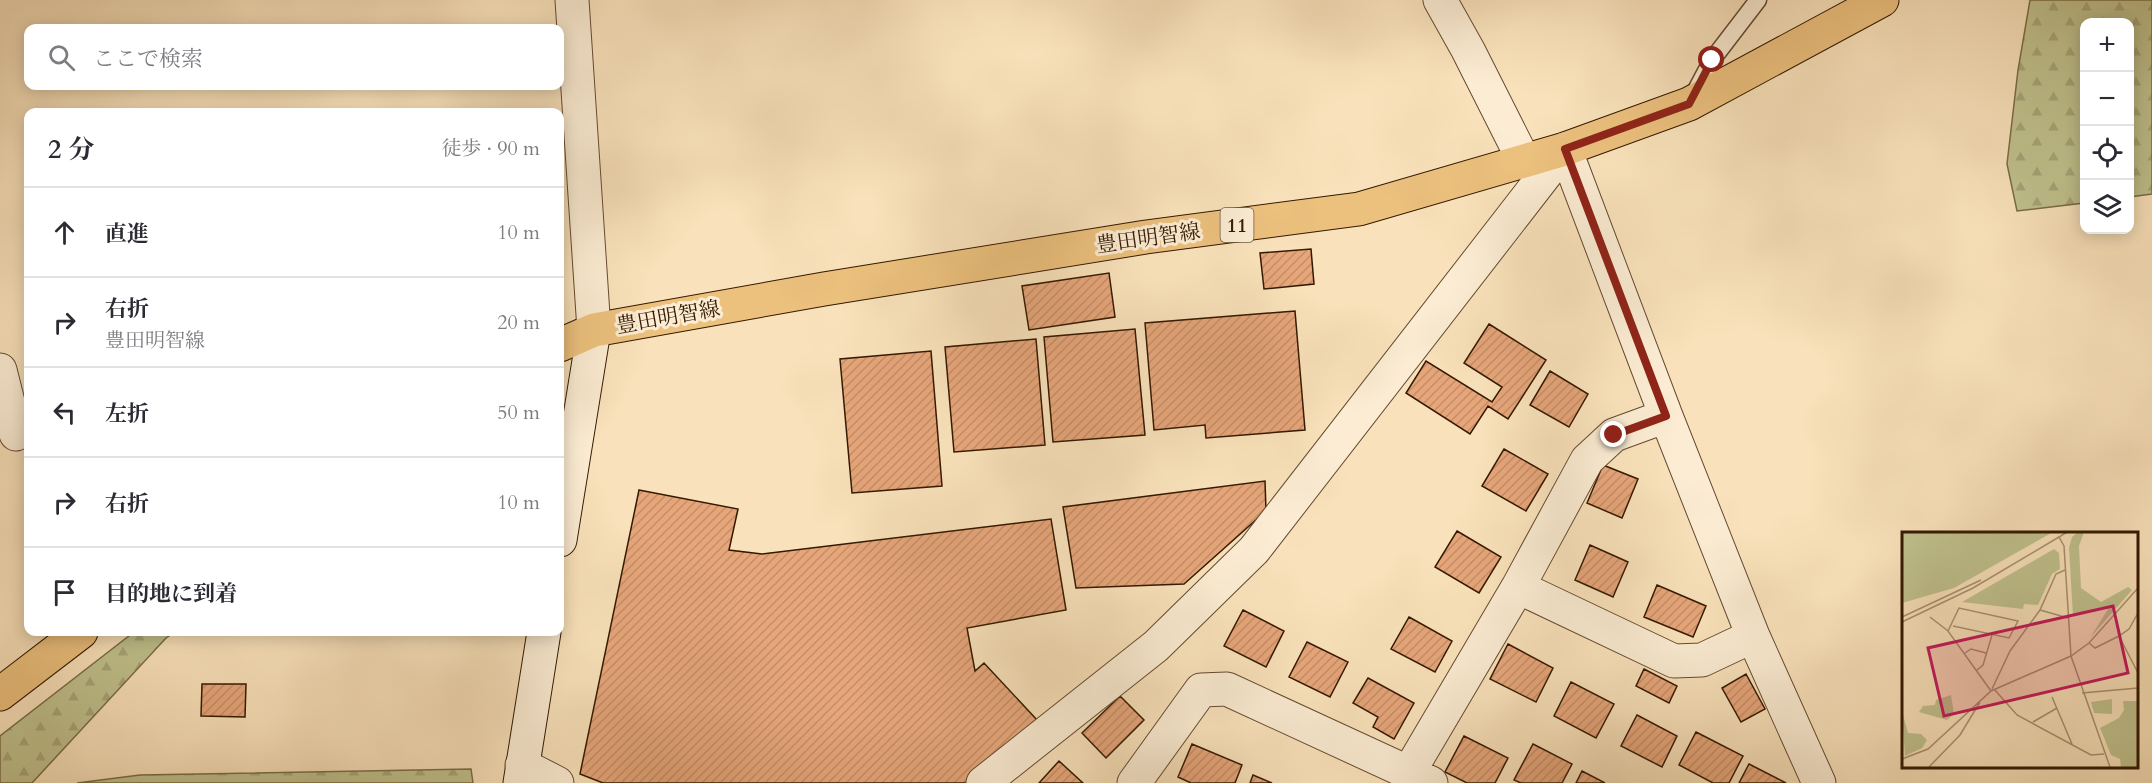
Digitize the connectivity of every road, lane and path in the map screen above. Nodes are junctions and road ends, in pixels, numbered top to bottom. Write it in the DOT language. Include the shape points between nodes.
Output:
graph roads {
  1 [pos="572,0"];
  2 [pos="1440,0"];
  3 [pos="1758,0"];
  4 [pos="1882,0"];
  5 [pos="1689,104"];
  6 [pos="1565,149"];
  7 [pos="1524,161"];
  8 [pos="594,330"];
  9 [pos="564,343"];
  10 [pos="0,370"];
  11 [pos="1666,416"];
  12 [pos="15,435"];
  13 [pos="564,515"];
  14 [pos="1518,587"];
  15 [pos="76,636"];
  16 [pos="543,636"];
  17 [pos="1753,636"];
  18 [pos="0,694"];
  19 [pos="521,774"];
  20 [pos="1420,778"];
  21 [pos="557,783"];
  22 [pos="983,783"];
  23 [pos="1134,783"];
  24 [pos="1820,783"];
  1 -- 8 [label="street"];
  2 -- 7 [label="street"];
  3 -- 5 [label="lane" via="1712,60"];
  4 -- 5 [label="main road, 豊田明智線 / 11"];
  5 -- 6 [label="main road, 豊田明智線 / 11"];
  6 -- 7 [label="main road, 豊田明智線 / 11"];
  6 -- 11 [label="street"];
  6 -- 22 [label="street" via="1254,550 1156,646"];
  7 -- 8 [label="main road, 豊田明智線 / 11" via="1359,209 1123,241"];
  8 -- 9 [label="main road, 豊田明智線 / 11"];
  8 -- 13 [label="street"];
  10 -- 12 [label="street"];
  11 -- 14 [label="street" via="1614,435 1587,460"];
  11 -- 17 [label="street"];
  14 -- 17 [label="street" via="1674,661 1702,660"];
  14 -- 20 [label="street"];
  15 -- 18 [label="main road"];
  16 -- 19 [label="street"];
  17 -- 24 [label="street"];
  19 -- 21 [label="street"];
  20 -- 23 [label="street" via="1227,689 1201,690"];
}
